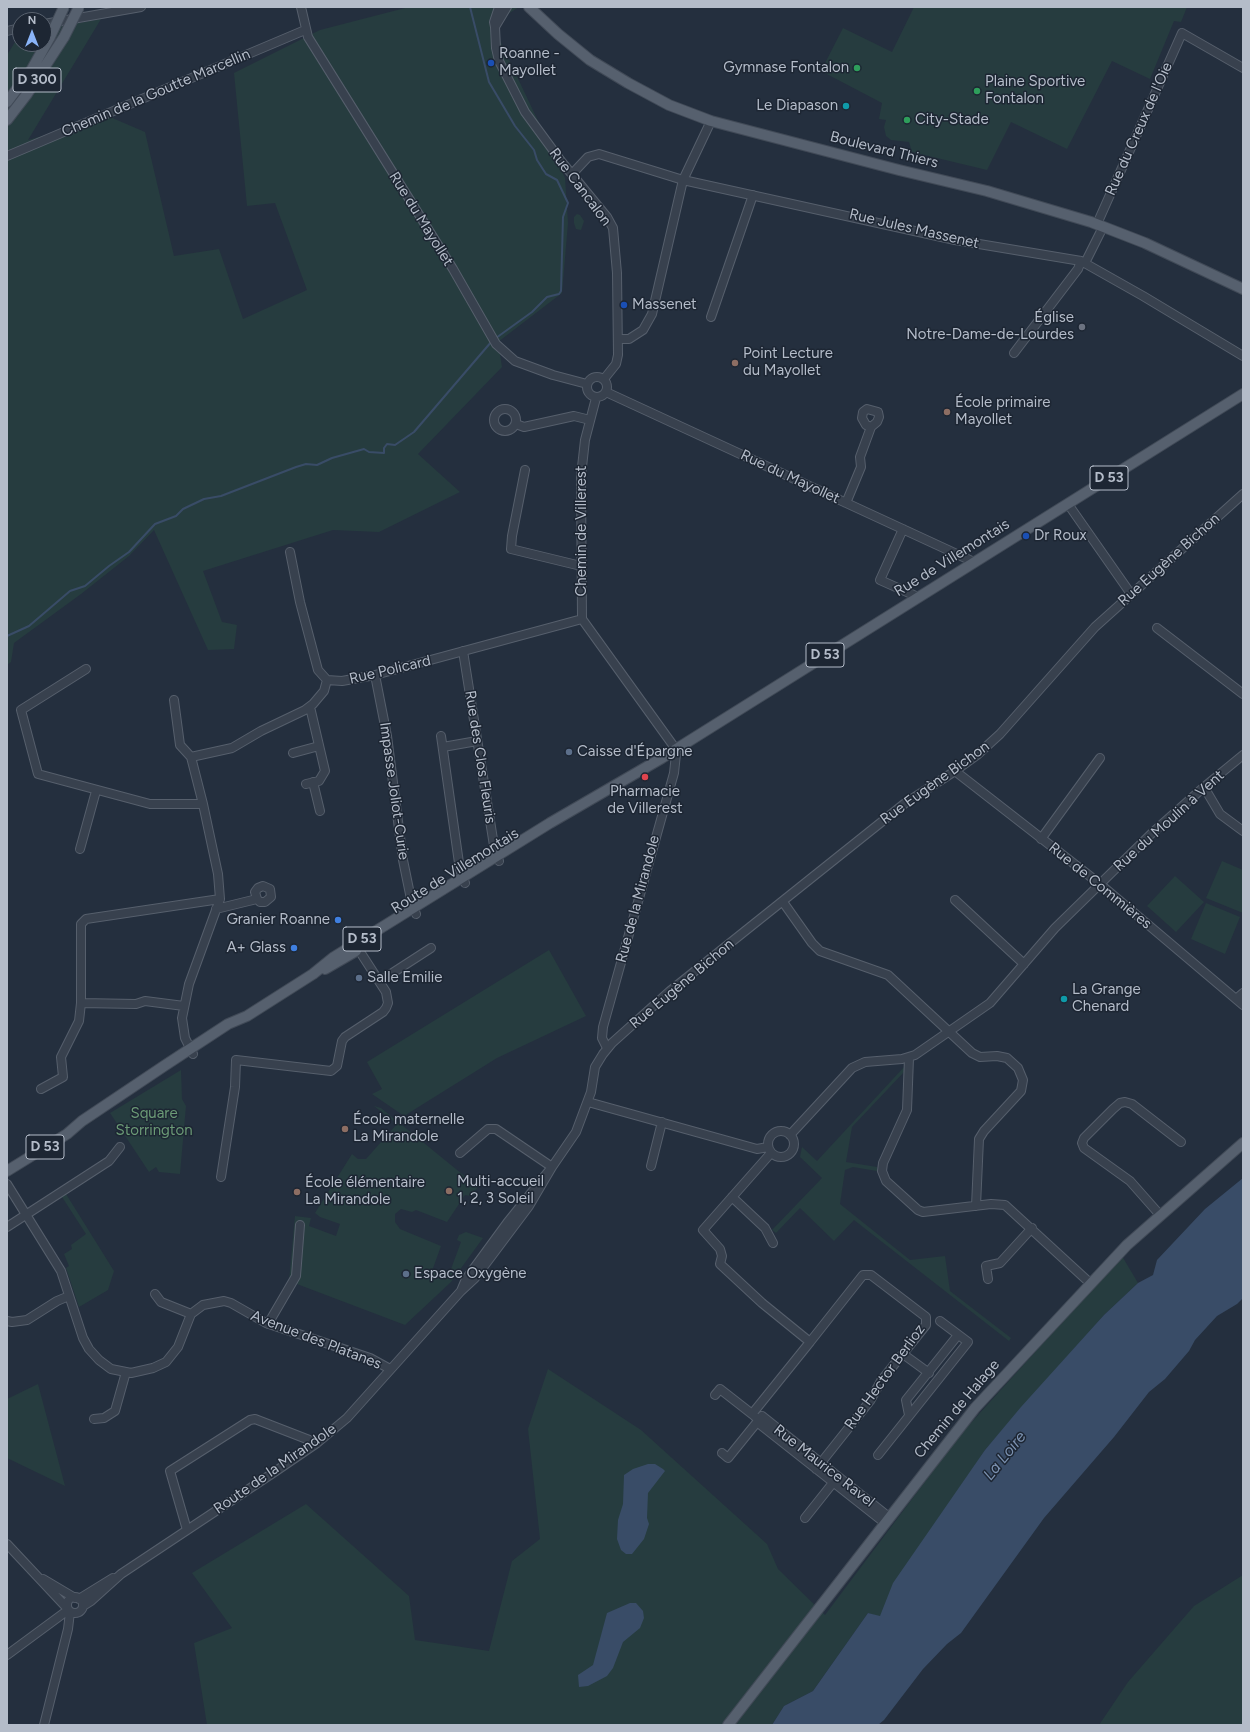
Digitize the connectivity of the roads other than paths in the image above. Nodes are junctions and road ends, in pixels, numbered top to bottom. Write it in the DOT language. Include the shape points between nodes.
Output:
graph roads {
  1 [pos="64,7"];
  2 [pos="79,7"];
  3 [pos="141,7"];
  4 [pos="301,7"];
  5 [pos="499,7"];
  6 [pos="507,7"];
  7 [pos="529,7"];
  8 [pos="539,7"];
  9 [pos="52,23"];
  10 [pos="548,25"];
  11 [pos="495,27"];
  12 [pos="305,30"];
  13 [pos="1243,68"];
  14 [pos="7,102"];
  15 [pos="7,120"];
  16 [pos="710,120"];
  17 [pos="7,156"];
  18 [pos="572,174"];
  19 [pos="683,180"];
  20 [pos="753,195"];
  21 [pos="1100,226"];
  22 [pos="1083,262"];
  23 [pos="1225,282"];
  24 [pos="1243,289"];
  25 [pos="1243,294"];
  26 [pos="711,317"];
  27 [pos="618,339"];
  28 [pos="1014,353"];
  29 [pos="1243,356"];
  30 [pos="604,379"];
  31 [pos="586,384"];
  32 [pos="606,392"];
  33 [pos="1243,394"];
  34 [pos="596,398"];
  35 [pos="590,420"];
  36 [pos="516,424"];
  37 [pos="871,427"];
  38 [pos="525,470"];
  39 [pos="1243,494"];
  40 [pos="846,503"];
  41 [pos="1068,504"];
  42 [pos="903,529"];
  43 [pos="290,552"];
  44 [pos="974,562"];
  45 [pos="581,566"];
  46 [pos="1131,594"];
  47 [pos="918,597"];
  48 [pos="582,619"];
  49 [pos="1157,628"];
  50 [pos="463,651"];
  51 [pos="86,669"];
  52 [pos="375,675"];
  53 [pos="327,680"];
  54 [pos="1243,694"];
  55 [pos="174,700"];
  56 [pos="310,707"];
  57 [pos="441,736"];
  58 [pos="477,741"];
  59 [pos="320,746"];
  60 [pos="443,747"];
  61 [pos="676,748"];
  62 [pos="293,753"];
  63 [pos="1243,755"];
  64 [pos="190,758"];
  65 [pos="1100,758"];
  66 [pos="955,771"];
  67 [pos="1204,787"];
  68 [pos="96,791"];
  69 [pos="203,804"];
  70 [pos="320,811"];
  71 [pos="1243,831"];
  72 [pos="1041,839"];
  73 [pos="80,848"];
  74 [pos="498,859"];
  75 [pos="464,880"];
  76 [pos="1100,884"];
  77 [pos="220,899"];
  78 [pos="257,899"];
  79 [pos="955,900"];
  80 [pos="783,902"];
  81 [pos="216,909"];
  82 [pos="415,911"];
  83 [pos="357,946"];
  84 [pos="431,948"];
  85 [pos="1024,964"];
  86 [pos="380,981"];
  87 [pos="1243,993"];
  88 [pos="81,1002"];
  89 [pos="1240,1002"];
  90 [pos="184,1006"];
  91 [pos="950,1032"];
  92 [pos="607,1048"];
  93 [pos="192,1051"];
  94 [pos="909,1058"];
  95 [pos="41,1090"];
  96 [pos="588,1102"];
  97 [pos="82,1121"];
  98 [pos="662,1122"];
  99 [pos="790,1135"];
  100 [pos="1181,1142"];
  101 [pos="1243,1143"];
  102 [pos="120,1147"];
  103 [pos="770,1150"];
  104 [pos="460,1153"];
  105 [pos="7,1164"];
  106 [pos="651,1166"];
  107 [pos="552,1167"];
  108 [pos="7,1171"];
  109 [pos="221,1177"];
  110 [pos="7,1184"];
  111 [pos="732,1197"];
  112 [pos="976,1206"];
  113 [pos="26,1214"];
  114 [pos="1160,1215"];
  115 [pos="300,1225"];
  116 [pos="7,1227"];
  117 [pos="1032,1228"];
  118 [pos="773,1243"];
  119 [pos="988,1278"];
  120 [pos="1090,1283"];
  121 [pos="155,1294"];
  122 [pos="69,1296"];
  123 [pos="191,1314"];
  124 [pos="7,1321"];
  125 [pos="940,1321"];
  126 [pos="268,1324"];
  127 [pos="958,1335"];
  128 [pos="810,1342"];
  129 [pos="903,1354"];
  130 [pos="390,1369"];
  131 [pos="126,1372"];
  132 [pos="929,1373"];
  133 [pos="715,1395"];
  134 [pos="752,1414"];
  135 [pos="909,1415"];
  136 [pos="94,1419"];
  137 [pos="759,1419"];
  138 [pos="317,1443"];
  139 [pos="722,1453"];
  140 [pos="878,1455"];
  141 [pos="818,1466"];
  142 [pos="836,1479"];
  143 [pos="805,1518"];
  144 [pos="888,1520"];
  145 [pos="187,1530"];
  146 [pos="7,1544"];
  147 [pos="39,1577"];
  148 [pos="79,1601"];
  149 [pos="68,1610"];
  150 [pos="7,1655"];
  151 [pos="44,1725"];
  152 [pos="728,1725"];
  1 -- 14 [label="main road, D 300, bridge" via="32,69"];
  2 -- 15 [label="main road, D 300, bridge" via="64,37"];
  3 -- 9 [label="street"];
  4 -- 12 [label="street, Rue du Mayollet"];
  5 -- 11 [label="street, Rue Cancalon"];
  6 -- 11 [label="street"];
  7 -- 10 [label="main road, Boulevard Thiers"];
  8 -- 10 [label="main road, Boulevard Thiers"];
  10 -- 16 [label="main road, Boulevard Thiers" via="590,60 628,83 670,105"];
  11 -- 18 [label="street, Rue Cancalon" via="499,61 512,88 543,138"];
  12 -- 17 [label="street, Chemin de la Goutte Marcellin"];
  12 -- 31 [label="street, Rue du Mayollet" via="497,345 515,361 553,376"];
  13 -- 21 [label="street, Rue du Creux de l'Oie" via="1182,33"];
  16 -- 19 [label="street"];
  16 -- 21 [label="main road, Boulevard Thiers" via="987,191"];
  18 -- 19 [label="street, Rue Jules Massenet" via="588,157 600,154"];
  18 -- 27 [label="street, Rue Cancalon" via="613,228"];
  19 -- 20 [label="street, Rue Jules Massenet"];
  19 -- 27 [label="street" via="652,314 642,330 629,339"];
  20 -- 22 [label="street, Rue Jules Massenet" via="962,241"];
  20 -- 26 [label="street"];
  21 -- 22 [label="street, Rue du Creux de l'Oie"];
  21 -- 23 [label="main road, Boulevard Thiers" via="1145,243"];
  22 -- 28 [label="street, Rue du Creux de l'Oie"];
  22 -- 29 [label="street, Rue Jules Massenet"];
  23 -- 24 [label="main road, Boulevard Thiers"];
  23 -- 25 [label="main road, Boulevard Thiers"];
  27 -- 30 [label="street, Rue Cancalon" via="616,364"];
  30 -- 31 [label="street" via="596,376"];
  30 -- 32 [label="street"];
  31 -- 34 [label="street" via="587,392"];
  32 -- 34 [label="street"];
  32 -- 40 [label="street, Rue du Mayollet"];
  33 -- 41 [label="main road, Rue de Villemontais / D 53"];
  34 -- 35 [label="street, Chemin de Villerest"];
  35 -- 36 [label="street" via="574,416 524,427"];
  35 -- 45 [label="street, Chemin de Villerest" via="581,476"];
  37 -- 40 [label="street" via="860,457 861,467"];
  38 -- 45 [label="street" via="511,549"];
  39 -- 46 [label="street, Rue Eugène Bichon"];
  40 -- 42 [label="street, Rue du Mayollet"];
  41 -- 44 [label="main road, Rue de Villemontais / D 53"];
  41 -- 46 [label="street"];
  42 -- 44 [label="street, Rue du Mayollet"];
  42 -- 47 [label="street" via="880,580"];
  43 -- 53 [label="street, Rue Policard" via="318,670"];
  44 -- 47 [label="main road, Rue de Villemontais / D 53"];
  45 -- 48 [label="street, Chemin de Villerest"];
  46 -- 66 [label="street, Rue Eugène Bichon" via="1095,627 1000,734"];
  47 -- 61 [label="main road, Rue de Villemontais / D 53"];
  48 -- 50 [label="street, Rue Policard"];
  48 -- 61 [label="street"];
  49 -- 54 [label="street"];
  50 -- 52 [label="street, Rue Policard"];
  50 -- 58 [label="street, Rue des Clos Fleuris"];
  51 -- 68 [label="street" via="21,710 38,774"];
  52 -- 53 [label="street, Rue Policard" via="342,681"];
  52 -- 82 [label="street, Impasse Joliot-Curie" via="387,736 403,860"];
  53 -- 56 [label="street" via="324,692"];
  55 -- 64 [label="street" via="180,745"];
  56 -- 59 [label="street"];
  56 -- 64 [label="street" via="232,748"];
  57 -- 60 [label="street"];
  58 -- 60 [label="street"];
  58 -- 74 [label="street, Rue des Clos Fleuris"];
  59 -- 62 [label="street"];
  59 -- 70 [label="street" via="325,771 319,781 310,783"];
  60 -- 75 [label="street" via="460,870"];
  61 -- 74 [label="main road, Route de Villemontais / D 53" via="550,823"];
  61 -- 92 [label="street, Rue de la Mirandole" via="674,773 603,1026 602,1038"];
  63 -- 67 [label="street, Rue du Moulin à Vent"];
  64 -- 69 [label="street"];
  65 -- 72 [label="street"];
  66 -- 72 [label="street, Rue de Commières"];
  66 -- 80 [label="street, Rue Eugène Bichon" via="904,804"];
  67 -- 71 [label="street" via="1220,814"];
  67 -- 76 [label="street, Rue du Moulin à Vent"];
  68 -- 69 [label="street" via="150,804"];
  68 -- 73 [label="street"];
  69 -- 77 [label="street" via="218,874"];
  72 -- 76 [label="street, Rue de Commières"];
  74 -- 75 [label="main road, Route de Villemontais / D 53"];
  75 -- 82 [label="main road, Route de Villemontais / D 53"];
  76 -- 85 [label="street, Rue du Moulin à Vent"];
  76 -- 89 [label="street, Rue de Commières"];
  77 -- 81 [label="street"];
  77 -- 88 [label="street" via="86,919 81,924"];
  78 -- 81 [label="street"];
  79 -- 85 [label="street"];
  80 -- 91 [label="street" via="820,951 888,975"];
  80 -- 92 [label="street, Rue Eugène Bichon" via="670,991"];
  81 -- 90 [label="street" via="189,984"];
  82 -- 83 [label="main road, Route de Villemontais / D 53"];
  83 -- 86 [label="street"];
  83 -- 93 [label="main road, Route de Villemontais / D 53" via="333,966 313,974 247,1016 228,1024"];
  84 -- 86 [label="street"];
  85 -- 91 [label="street, Rue du Moulin à Vent" via="984,1009"];
  86 -- 109 [label="street" via="387,997 386,1008 345,1037 334,1070 327,1072 236,1060 235,1087"];
  87 -- 89 [label="street"];
  88 -- 90 [label="street" via="136,1004 145,1001"];
  88 -- 95 [label="street" via="78,1020 61,1057 63,1077"];
  90 -- 93 [label="street" via="182,1018 185,1038"];
  91 -- 94 [label="street, Rue du Moulin à Vent"];
  91 -- 112 [label="street" via="972,1053 980,1057 1007,1058 1018,1068 1023,1080 1018,1095 979,1140"];
  92 -- 96 [label="street, Rue Eugène Bichon" via="595,1067"];
  93 -- 97 [label="main road, Route de Villemontais / D 53" via="167,1070 151,1076"];
  94 -- 99 [label="street" via="865,1062 852,1068"];
  94 -- 112 [label="street" via="907,1110 885,1157 883,1177 923,1212"];
  96 -- 98 [label="street"];
  96 -- 107 [label="street, Route de la Mirandole" via="576,1132"];
  97 -- 105 [label="main road, Route de Villemontais / D 53"];
  97 -- 108 [label="main road, Route de Villemontais / D 53" via="67,1134"];
  98 -- 103 [label="street" via="757,1149"];
  98 -- 106 [label="street"];
  99 -- 103 [label="street" via="783,1131 774,1132 768,1139"];
  99 -- 103 [label="street" via="794,1143 788,1155 780,1157"];
  100 -- 114 [label="street" via="1132,1104 1125,1102 1113,1109 1082,1143 1084,1148 1130,1181"];
  101 -- 114 [label="main road, Chemin de Halage"];
  102 -- 113 [label="street" via="109,1161"];
  103 -- 111 [label="street"];
  104 -- 107 [label="street" via="488,1129 496,1129"];
  107 -- 130 [label="street, Route de la Mirandole" via="498,1241 466,1279 462,1290"];
  110 -- 113 [label="street"];
  111 -- 118 [label="street" via="765,1228"];
  111 -- 128 [label="street" via="703,1230 720,1249 720,1264"];
  112 -- 117 [label="street" via="1005,1205"];
  113 -- 116 [label="street"];
  113 -- 122 [label="street" via="61,1271"];
  114 -- 120 [label="main road, Chemin de Halage"];
  115 -- 126 [label="street" via="296,1276"];
  117 -- 119 [label="street" via="1000,1263 986,1266"];
  117 -- 120 [label="street"];
  120 -- 144 [label="main road, Chemin de Halage" via="974,1408"];
  121 -- 123 [label="street" via="161,1302"];
  122 -- 124 [label="street" via="27,1320"];
  122 -- 131 [label="street" via="89,1349 111,1369"];
  123 -- 126 [label="street, Avenue des Platanes" via="203,1305 224,1301"];
  123 -- 131 [label="street" via="178,1347 166,1362 144,1371"];
  125 -- 127 [label="street"];
  126 -- 130 [label="street, Avenue des Platanes" via="370,1358"];
  127 -- 132 [label="street"];
  127 -- 135 [label="street" via="968,1342"];
  128 -- 129 [label="street, Rue Hector Berlioz" via="863,1275 871,1275 926,1316 926,1325"];
  128 -- 134 [label="street"];
  129 -- 132 [label="street"];
  129 -- 141 [label="street, Rue Hector Berlioz" via="881,1381 870,1401"];
  130 -- 138 [label="street, Route de la Mirandole" via="347,1418"];
  131 -- 136 [label="street" via="115,1411 104,1418"];
  132 -- 135 [label="street" via="906,1400"];
  133 -- 134 [label="street, Rue Maurice Ravel" via="720,1389"];
  134 -- 137 [label="street, Rue Maurice Ravel"];
  135 -- 140 [label="street"];
  137 -- 139 [label="street" via="728,1458"];
  137 -- 141 [label="street, Rue Maurice Ravel"];
  138 -- 145 [label="street, Route de la Mirandole"];
  138 -- 145 [label="street" via="255,1419 170,1471"];
  141 -- 142 [label="street, Rue Maurice Ravel"];
  142 -- 143 [label="street"];
  142 -- 144 [label="street, Rue Maurice Ravel"];
  144 -- 152 [label="main road, Chemin de Halage"];
  145 -- 148 [label="street, Route de la Mirandole" via="121,1574 91,1601"];
  146 -- 147 [label="street"];
  147 -- 148 [label="street"];
  147 -- 149 [label="street"];
  148 -- 149 [label="street" via="68,1601"];
  148 -- 149 [label="street" via="79,1612"];
  149 -- 150 [label="street"];
  149 -- 151 [label="street" via="68,1629"];
}
